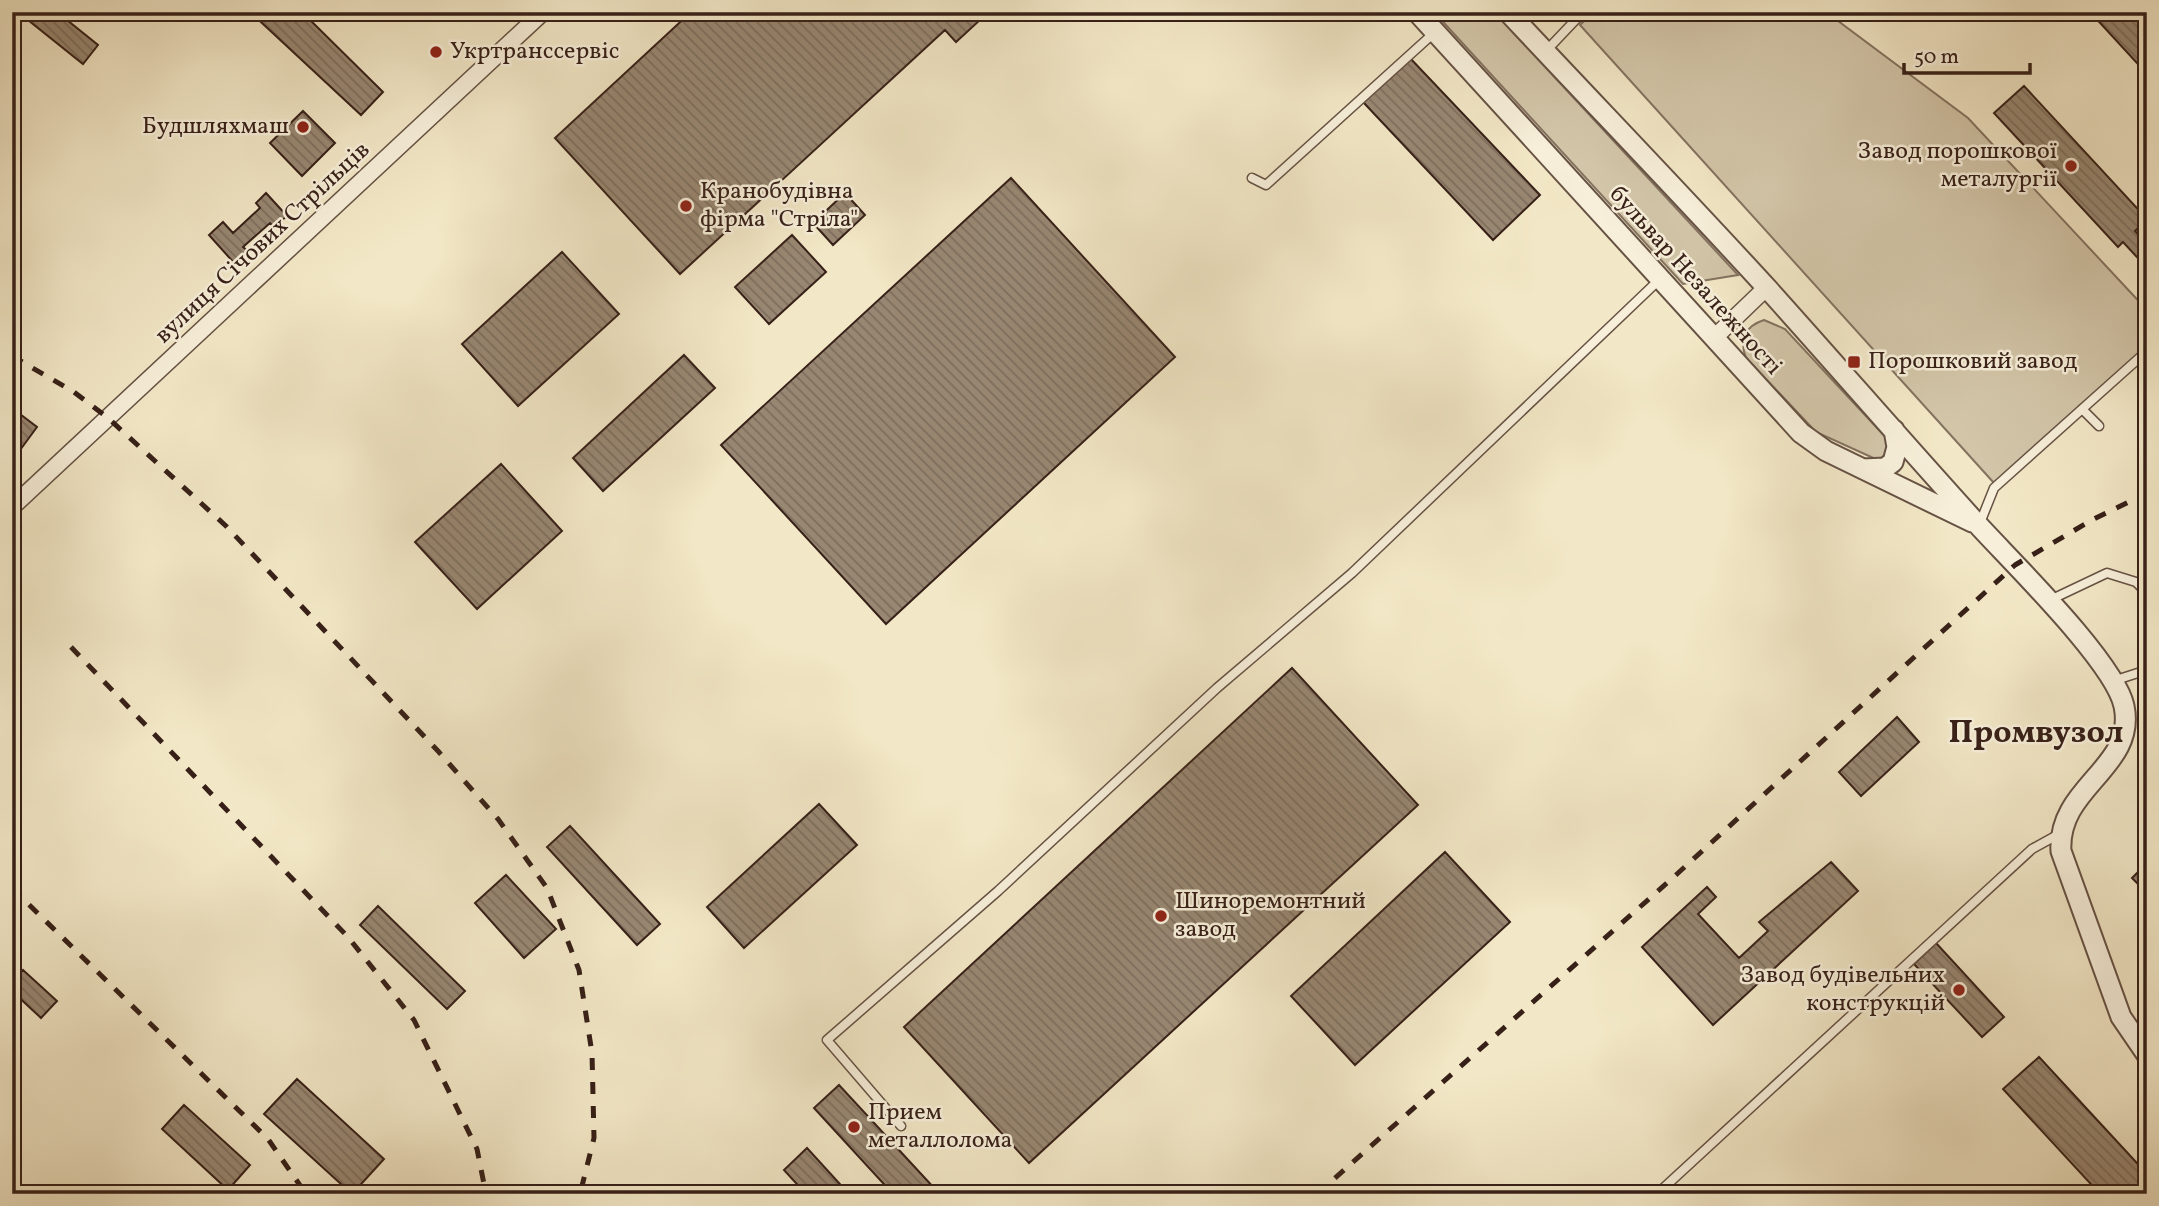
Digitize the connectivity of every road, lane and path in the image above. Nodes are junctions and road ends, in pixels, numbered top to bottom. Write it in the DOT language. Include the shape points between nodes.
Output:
graph roads {
  1 [pos="544,12"];
  2 [pos="1417,12"];
  3 [pos="1508,12"];
  4 [pos="1583,12"];
  5 [pos="1435,32"];
  6 [pos="1545,52"];
  7 [pos="1252,178"];
  8 [pos="1661,278"];
  9 [pos="1766,288"];
  10 [pos="1715,337"];
  11 [pos="2147,351"];
  12 [pos="2082,409"];
  13 [pos="2098,426"];
  14 [pos="1894,430"];
  15 [pos="1862,468"];
  16 [pos="12,507"];
  17 [pos="1979,526"];
  18 [pos="2147,593"];
  19 [pos="2048,601"];
  20 [pos="2147,670"];
  21 [pos="2113,681"];
  22 [pos="2061,832"];
  23 [pos="2147,1055"];
  24 [pos="901,1126"];
  25 [pos="1657,1194"];
  1 -- 16 [label="street, вулиця Січових Стрільців"];
  2 -- 5 [label="street, бульвар Незалежності"];
  3 -- 6 [label="street, бульвар Незалежності"];
  4 -- 6 [label="lane"];
  5 -- 7 [label="lane" via="1266,184"];
  5 -- 8 [label="street, бульвар Незалежності"];
  6 -- 9 [label="street, бульвар Незалежності"];
  8 -- 10 [label="street, бульвар Незалежності"];
  8 -- 24 [label="lane" via="1352,572 827,1040"];
  9 -- 10 [label="street"];
  9 -- 14 [label="street, бульвар Незалежності"];
  10 -- 15 [label="street, бульвар Незалежності" via="1801,433"];
  11 -- 12 [label="lane"];
  12 -- 13 [label="lane"];
  12 -- 17 [label="lane" via="1994,488"];
  14 -- 15 [label="street" via="1897,447 1893,463 1885,468"];
  14 -- 17 [label="street, бульвар Незалежності"];
  15 -- 17 [label="street, бульвар Незалежності"];
  17 -- 19 [label="street, бульвар Незалежності"];
  18 -- 19 [label="lane" via="2136,582 2107,573"];
  19 -- 21 [label="street, бульвар Незалежності"];
  20 -- 21 [label="lane"];
  21 -- 22 [label="street, бульвар Незалежності" via="2125,715 2120,747 2074,801"];
  22 -- 23 [label="street" via="2062,858 2117,1005"];
  22 -- 25 [label="lane" via="2032,849"];
}
